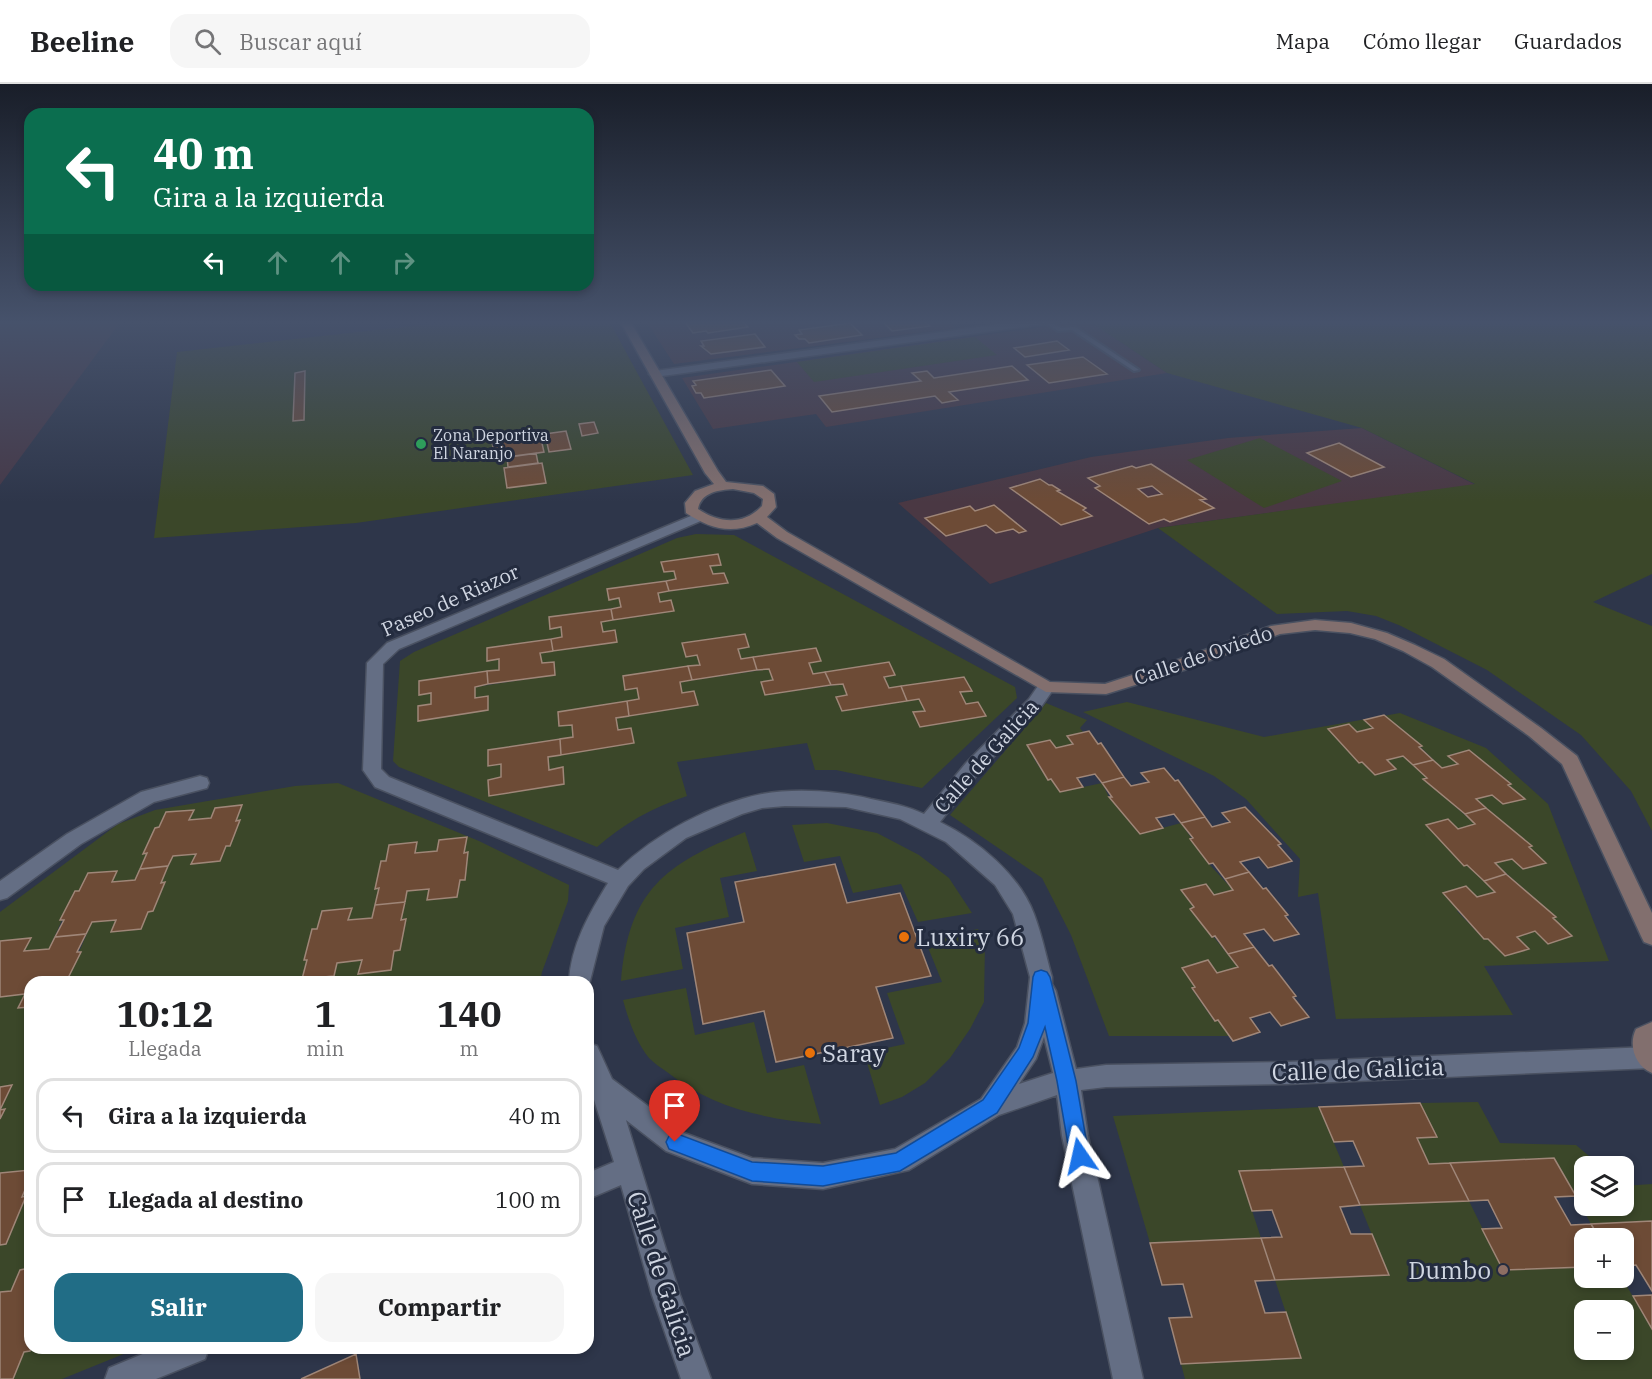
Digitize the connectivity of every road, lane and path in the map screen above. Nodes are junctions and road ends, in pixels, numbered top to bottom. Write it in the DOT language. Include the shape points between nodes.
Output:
graph roads {
  1 [pos="659,381"];
  2 [pos="723,486"];
  3 [pos="698,518"];
  4 [pos="759,518"];
  5 [pos="1046,687"];
  6 [pos="200,783"];
  7 [pos="927,824"];
  8 [pos="621,880"];
  9 [pos="0,892"];
  10 [pos="1652,936"];
  11 [pos="581,976"];
  12 [pos="1041,977"];
  13 [pos="1652,1032"];
  14 [pos="1651,1060"];
  15 [pos="594,1067"];
  16 [pos="1067,1081"];
  17 [pos="603,1086"];
  18 [pos="990,1107"];
  19 [pos="629,1169"];
  20 [pos="594,1184"];
  21 [pos="180,1354"];
  22 [pos="120,1379"];
  23 [pos="696,1379"];
  24 [pos="1128,1379"];
  1 -- 2 [label="street"];
  2 -- 3 [label="street" via="695,498 691,510"];
  2 -- 4 [label="street" via="742,486 765,493 771,505"];
  3 -- 4 [label="street" via="722,525"];
  3 -- 8 [label="street, Paseo de Riazor" via="393,646 375,663 372,770 382,782"];
  4 -- 5 [label="street, Calle de Oviedo" via="791,541"];
  5 -- 7 [label="street, Calle de Galicia"];
  5 -- 10 [label="street, Calle de Oviedo" via="1106,689 1277,629 1315,625 1381,636 1438,663 1570,760"];
  6 -- 9 [label="street" via="148,797 74,839"];
  7 -- 8 [label="street" via="905,813 846,800 762,801 679,833"];
  7 -- 12 [label="street" via="953,837 1002,879 1023,913"];
  8 -- 11 [label="street" via="594,924"];
  12 -- 16 [label="street"];
  12 -- 18 [label="street" via="1037,1023 1027,1052"];
  13 -- 14 [label="street" via="1644,1036 1643,1043"];
  14 -- 16 [label="street, Calle de Galicia" via="1106,1076"];
  15 -- 17 [label="street, Calle de Galicia"];
  16 -- 18 [label="street, Calle de Galicia"];
  16 -- 24 [label="street" via="1075,1136"];
  17 -- 18 [label="street, Calle de Galicia" via="675,1142 752,1171 823,1176 900,1161"];
  17 -- 19 [label="street, Calle de Galicia"];
  19 -- 20 [label="street, Calle de Galicia"];
  19 -- 23 [label="street, Calle de Galicia" via="666,1295"];
  21 -- 22 [label="street"];
}
